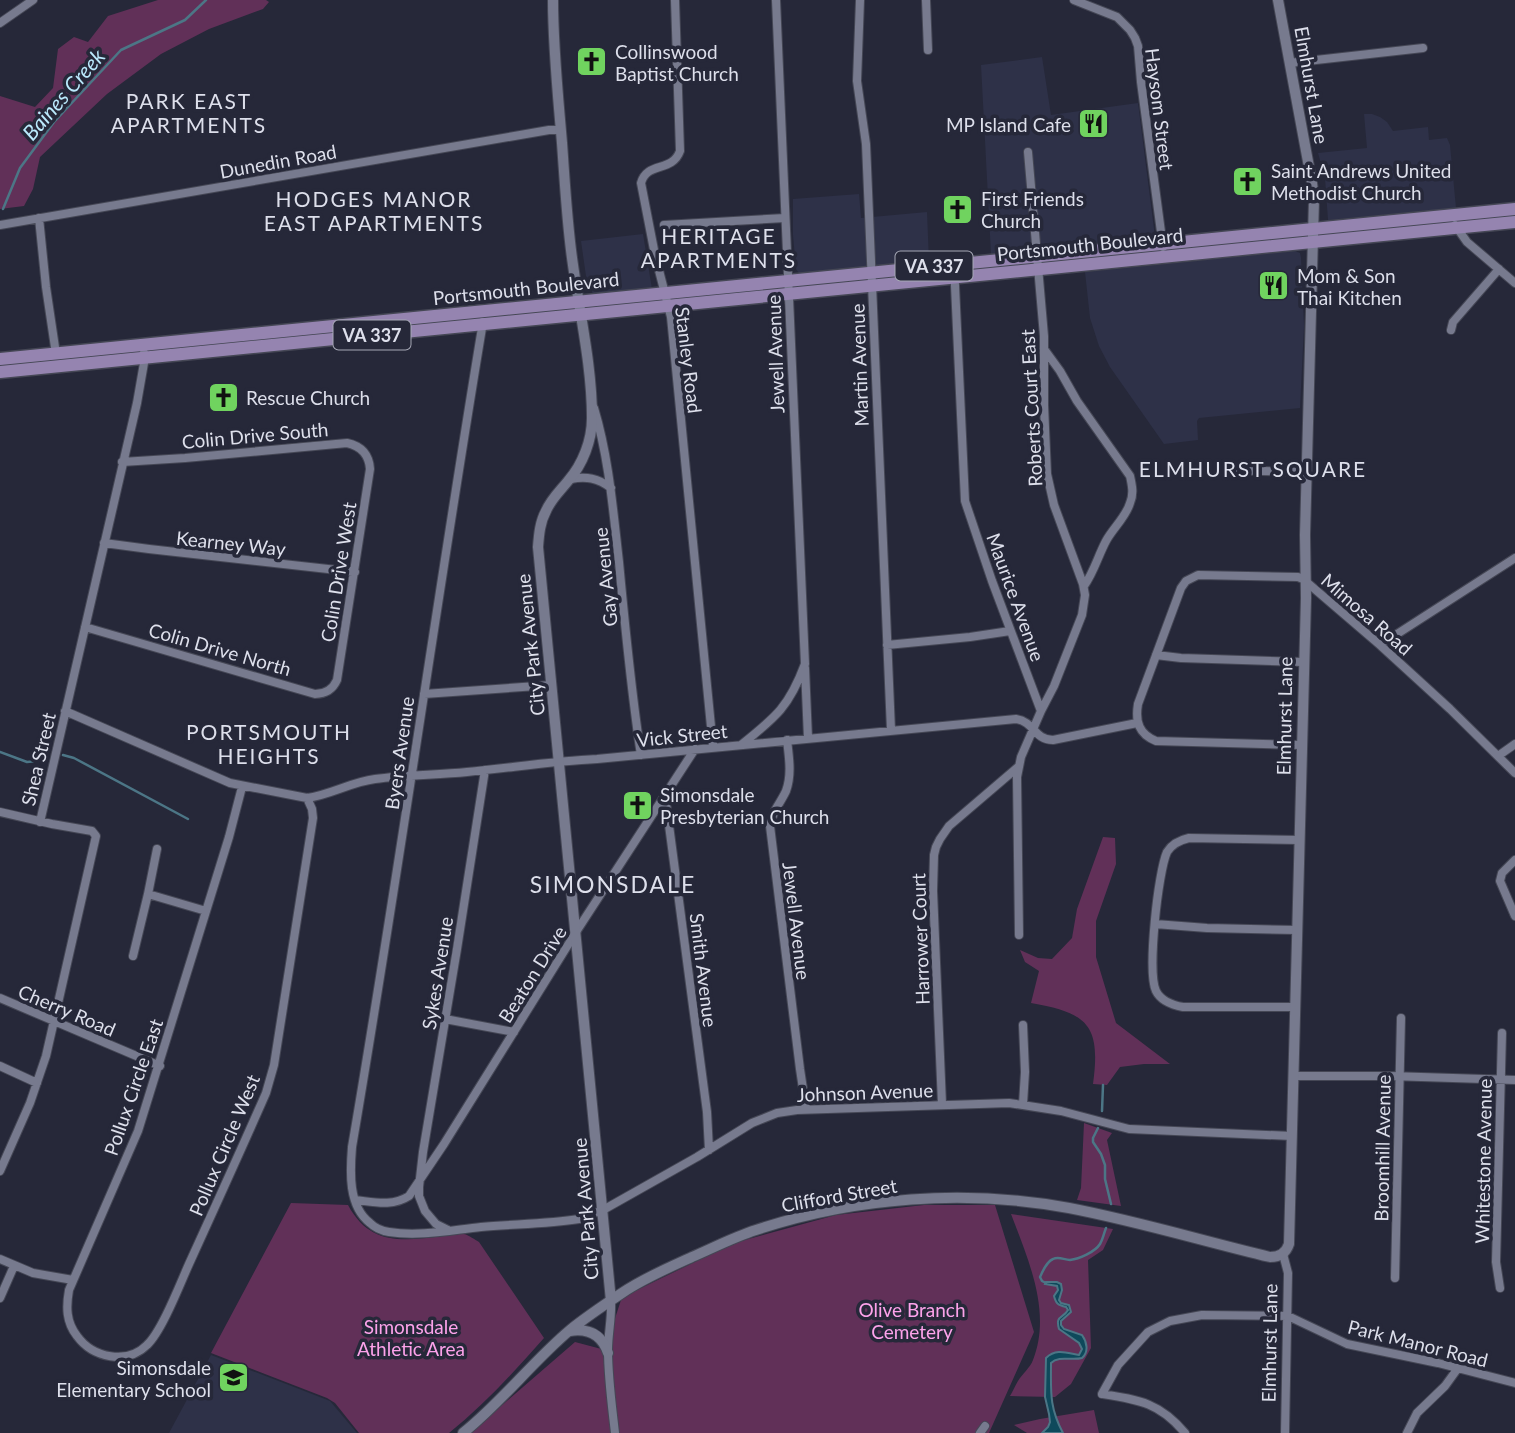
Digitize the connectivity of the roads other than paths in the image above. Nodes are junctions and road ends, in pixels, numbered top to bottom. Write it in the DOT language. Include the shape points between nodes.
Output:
graph roads {
  1 [pos="33,0"];
  2 [pos="553,0"];
  3 [pos="675,0"];
  4 [pos="776,0"];
  5 [pos="860,0"];
  6 [pos="926,0"];
  7 [pos="1074,0"];
  8 [pos="1278,0"];
  9 [pos="0,23"];
  10 [pos="1423,48"];
  11 [pos="928,50"];
  12 [pos="1289,63"];
  13 [pos="561,130"];
  14 [pos="1028,152"];
  15 [pos="1515,209"];
  16 [pos="1446,216"];
  17 [pos="38,218"];
  18 [pos="785,218"];
  19 [pos="1515,222"];
  20 [pos="0,225"];
  21 [pos="664,225"];
  22 [pos="1457,227"];
  23 [pos="1312,235"];
  24 [pos="1164,250"];
  25 [pos="1038,262"];
  26 [pos="1500,269"];
  27 [pos="954,271"];
  28 [pos="872,279"];
  29 [pos="1515,283"];
  30 [pos="789,287"];
  31 [pos="666,300"];
  32 [pos="580,308"];
  33 [pos="484,318"];
  34 [pos="1451,330"];
  35 [pos="1044,349"];
  36 [pos="143,351"];
  37 [pos="56,354"];
  38 [pos="0,359"];
  39 [pos="0,372"];
  40 [pos="590,397"];
  41 [pos="122,462"];
  42 [pos="1219,470"];
  43 [pos="1306,472"];
  44 [pos="370,473"];
  45 [pos="571,479"];
  46 [pos="611,488"];
  47 [pos="104,543"];
  48 [pos="1515,558"];
  49 [pos="355,572"];
  50 [pos="1306,581"];
  51 [pos="1084,586"];
  52 [pos="85,627"];
  53 [pos="1010,631"];
  54 [pos="887,645"];
  55 [pos="1380,645"];
  56 [pos="1156,655"];
  57 [pos="1303,662"];
  58 [pos="805,664"];
  59 [pos="338,676"];
  60 [pos="552,685"];
  61 [pos="424,694"];
  62 [pos="65,711"];
  63 [pos="1041,711"];
  64 [pos="1137,723"];
  65 [pos="1032,728"];
  66 [pos="891,730"];
  67 [pos="808,738"];
  68 [pos="787,740"];
  69 [pos="1515,744"];
  70 [pos="741,745"];
  71 [pos="1301,745"];
  72 [pos="713,747"];
  73 [pos="695,749"];
  74 [pos="641,755"];
  75 [pos="1498,756"];
  76 [pos="560,761"];
  77 [pos="1018,767"];
  78 [pos="485,770"];
  79 [pos="1515,773"];
  80 [pos="412,776"];
  81 [pos="242,787"];
  82 [pos="665,795"];
  83 [pos="307,798"];
  84 [pos="0,812"];
  85 [pos="40,822"];
  86 [pos="1299,840"];
  87 [pos="157,849"];
  88 [pos="1515,860"];
  89 [pos="148,894"];
  90 [pos="206,911"];
  91 [pos="1515,916"];
  92 [pos="1155,924"];
  93 [pos="1297,930"];
  94 [pos="576,932"];
  95 [pos="1018,935"];
  96 [pos="133,956"];
  97 [pos="0,998"];
  98 [pos="1295,1007"];
  99 [pos="1401,1018"];
  100 [pos="445,1019"];
  101 [pos="54,1022"];
  102 [pos="1023,1025"];
  103 [pos="514,1032"];
  104 [pos="1502,1033"];
  105 [pos="0,1066"];
  106 [pos="160,1066"];
  107 [pos="1293,1076"];
  108 [pos="1399,1076"];
  109 [pos="1501,1079"];
  110 [pos="1515,1080"];
  111 [pos="37,1083"];
  112 [pos="942,1104"];
  113 [pos="1023,1104"];
  114 [pos="806,1109"];
  115 [pos="1292,1136"];
  116 [pos="709,1150"];
  117 [pos="0,1171"];
  118 [pos="419,1181"];
  119 [pos="355,1200"];
  120 [pos="603,1210"];
  121 [pos="448,1230"];
  122 [pos="1283,1254"];
  123 [pos="0,1259"];
  124 [pos="14,1266"];
  125 [pos="1395,1278"];
  126 [pos="73,1280"];
  127 [pos="1500,1288"];
  128 [pos="0,1298"];
  129 [pos="611,1301"];
  130 [pos="1288,1316"];
  131 [pos="570,1331"];
  132 [pos="608,1353"];
  133 [pos="127,1356"];
  134 [pos="1458,1368"];
  135 [pos="1515,1383"];
  136 [pos="463,1433"];
  137 [pos="615,1433"];
  138 [pos="1185,1433"];
  139 [pos="1285,1433"];
  140 [pos="1407,1433"];
  1 -- 9 [label="street"];
  2 -- 13 [label="street, City Park Avenue"];
  3 -- 31 [label="street, Stanley Road" via="680,151 675,161 649,171 641,183"];
  4 -- 18 [label="street, Jewell Avenue"];
  5 -- 28 [label="street, Martin Avenue" via="857,81 866,144"];
  6 -- 11 [label="street"];
  7 -- 24 [label="street, Haysom Street" via="1117,18 1138,46"];
  8 -- 12 [label="street, Elmhurst Lane"];
  10 -- 12 [label="street"];
  12 -- 23 [label="street, Elmhurst Lane" via="1312,183"];
  13 -- 17 [label="street, Dunedin Road"];
  13 -- 32 [label="street, City Park Avenue"];
  14 -- 25 [label="street, Roberts Court East"];
  15 -- 16 [label="main road, Portsmouth Boulevard / VA 337"];
  16 -- 22 [label="street"];
  16 -- 23 [label="main road, Portsmouth Boulevard / VA 337"];
  17 -- 20 [label="street, Dunedin Road"];
  17 -- 37 [label="street"];
  18 -- 21 [label="street"];
  18 -- 30 [label="street, Jewell Avenue"];
  19 -- 22 [label="main road, Portsmouth Boulevard / VA 337"];
  22 -- 23 [label="main road, Portsmouth Boulevard / VA 337"];
  22 -- 26 [label="street" via="1467,242"];
  23 -- 24 [label="main road, Portsmouth Boulevard / VA 337"];
  23 -- 43 [label="street, Elmhurst Lane"];
  24 -- 25 [label="main road, Portsmouth Boulevard / VA 337"];
  25 -- 27 [label="main road, Portsmouth Boulevard / VA 337"];
  25 -- 35 [label="street, Roberts Court East"];
  26 -- 29 [label="street"];
  26 -- 34 [label="street"];
  27 -- 28 [label="main road, Portsmouth Boulevard / VA 337"];
  27 -- 53 [label="street, Maurice Avenue" via="965,501"];
  28 -- 30 [label="main road, Portsmouth Boulevard / VA 337"];
  28 -- 54 [label="street, Martin Avenue"];
  30 -- 31 [label="main road, Portsmouth Boulevard / VA 337"];
  30 -- 58 [label="street, Jewell Avenue"];
  31 -- 32 [label="main road, Portsmouth Boulevard / VA 337"];
  31 -- 72 [label="street, Stanley Road"];
  32 -- 33 [label="main road, Portsmouth Boulevard / VA 337"];
  32 -- 40 [label="street, City Park Avenue"];
  33 -- 36 [label="main road, Portsmouth Boulevard / VA 337"];
  33 -- 61 [label="street, Byers Avenue"];
  35 -- 51 [label="street, Roberts Court East" via="1050,490"];
  35 -- 51 [label="street" via="1132,484 1127,510"];
  36 -- 37 [label="main road, Portsmouth Boulevard / VA 337"];
  36 -- 39 [label="main road, Portsmouth Boulevard / VA 337"];
  36 -- 41 [label="street, Shea Street" via="137,403"];
  37 -- 38 [label="main road, Portsmouth Boulevard / VA 337"];
  40 -- 45 [label="street, City Park Avenue" via="588,444"];
  40 -- 46 [label="street, Gay Avenue"];
  41 -- 44 [label="street, Colin Drive South" via="346,443 365,452"];
  41 -- 47 [label="street, Shea Street"];
  42 -- 43 [label="street"];
  43 -- 50 [label="street, Elmhurst Lane"];
  44 -- 49 [label="street, Colin Drive West"];
  45 -- 46 [label="street" via="596,479"];
  45 -- 60 [label="street, City Park Avenue" via="545,512 539,535"];
  46 -- 74 [label="street, Gay Avenue"];
  47 -- 49 [label="street, Kearney Way"];
  47 -- 52 [label="street, Shea Street"];
  48 -- 55 [label="street"];
  49 -- 59 [label="street, Colin Drive West"];
  50 -- 55 [label="street, Mimosa Road"];
  50 -- 56 [label="street, Mimosa Road" via="1254,575 1192,578 1181,588"];
  50 -- 57 [label="street, Elmhurst Lane"];
  51 -- 63 [label="street, Roberts Court East" via="1082,614"];
  52 -- 59 [label="street, Colin Drive North" via="315,694 331,689"];
  52 -- 62 [label="street, Shea Street"];
  53 -- 54 [label="street"];
  53 -- 63 [label="street, Maurice Avenue"];
  54 -- 66 [label="street, Martin Avenue"];
  55 -- 75 [label="street, Mimosa Road"];
  56 -- 57 [label="street"];
  56 -- 64 [label="street, Mimosa Road" via="1138,704"];
  57 -- 71 [label="street, Elmhurst Lane"];
  58 -- 67 [label="street, Jewell Avenue"];
  58 -- 70 [label="street, Jewell Avenue" via="780,712"];
  60 -- 61 [label="street"];
  60 -- 76 [label="street, City Park Avenue"];
  61 -- 80 [label="street, Byers Avenue"];
  62 -- 81 [label="street, Vick Street"];
  62 -- 85 [label="street, Shea Street"];
  63 -- 65 [label="street"];
  64 -- 65 [label="street, Vick Street" via="1053,740 1044,740"];
  64 -- 71 [label="street" via="1145,736 1156,741"];
  65 -- 66 [label="street, Vick Street" via="1016,719"];
  65 -- 77 [label="street"];
  66 -- 67 [label="street, Vick Street"];
  67 -- 68 [label="street, Vick Street"];
  68 -- 70 [label="street, Vick Street"];
  68 -- 114 [label="street, Jewell Avenue" via="790,776 771,817 771,849"];
  69 -- 75 [label="street"];
  70 -- 72 [label="street, Vick Street"];
  71 -- 86 [label="street, Elmhurst Lane"];
  72 -- 73 [label="street, Vick Street"];
  73 -- 74 [label="street, Vick Street"];
  73 -- 82 [label="street, Beaton Drive"];
  74 -- 76 [label="street, Vick Street"];
  75 -- 79 [label="street, Mimosa Road"];
  76 -- 78 [label="street, Vick Street"];
  76 -- 94 [label="street, City Park Avenue"];
  77 -- 95 [label="street"];
  77 -- 112 [label="street, Harrower Court" via="943,832 934,855"];
  78 -- 80 [label="street, Vick Street"];
  78 -- 100 [label="street, Sykes Avenue"];
  80 -- 83 [label="street, Vick Street" via="358,782"];
  80 -- 119 [label="street, Byers Avenue" via="352,1147"];
  81 -- 83 [label="street, Vick Street"];
  81 -- 90 [label="street, Pollux Circle East"];
  82 -- 94 [label="street, Beaton Drive"];
  82 -- 116 [label="street, Smith Avenue"];
  83 -- 133 [label="street, Pollux Circle West" via="313,818 266,1093 156,1333 145,1347"];
  84 -- 85 [label="street"];
  85 -- 101 [label="street, Shea Street" via="92,831 96,836"];
  86 -- 92 [label="street" via="1189,838 1177,842 1167,854"];
  86 -- 93 [label="street, Elmhurst Lane"];
  87 -- 89 [label="street"];
  88 -- 91 [label="street" via="1500,878"];
  89 -- 90 [label="street"];
  89 -- 96 [label="street"];
  90 -- 106 [label="street, Pollux Circle East"];
  92 -- 93 [label="street"];
  92 -- 98 [label="street" via="1155,988 1169,1003 1182,1007"];
  93 -- 98 [label="street, Elmhurst Lane"];
  94 -- 103 [label="street, Beaton Drive"];
  94 -- 120 [label="street, City Park Avenue"];
  97 -- 101 [label="street, Cherry Road"];
  98 -- 107 [label="street, Elmhurst Lane"];
  99 -- 108 [label="street, Broomhill Avenue"];
  100 -- 103 [label="street"];
  100 -- 118 [label="street, Sykes Avenue"];
  101 -- 106 [label="street, Cherry Road"];
  101 -- 111 [label="street, Shea Street"];
  102 -- 113 [label="street"];
  103 -- 118 [label="street, Beaton Drive"];
  104 -- 109 [label="street, Whitestone Avenue"];
  105 -- 111 [label="street"];
  106 -- 126 [label="street, Pollux Circle East" via="138,1131"];
  107 -- 108 [label="street"];
  107 -- 115 [label="street, Elmhurst Lane"];
  108 -- 109 [label="street"];
  108 -- 125 [label="street, Broomhill Avenue"];
  109 -- 110 [label="street"];
  109 -- 127 [label="street, Whitestone Avenue" via="1496,1262"];
  111 -- 117 [label="street, Shea Street"];
  112 -- 113 [label="street, Johnson Avenue"];
  112 -- 114 [label="street, Johnson Avenue"];
  113 -- 115 [label="street, Johnson Avenue" via="1129,1129"];
  114 -- 116 [label="street, Johnson Avenue" via="764,1118"];
  115 -- 122 [label="street, Elmhurst Lane" via="1289,1244"];
  116 -- 120 [label="street, Johnson Avenue"];
  118 -- 119 [label="street, Beaton Drive" via="409,1196 396,1203"];
  118 -- 121 [label="street" via="425,1211"];
  119 -- 121 [label="street, Johnson Avenue" via="368,1223 387,1232"];
  120 -- 121 [label="street, Johnson Avenue" via="566,1221"];
  120 -- 129 [label="street, City Park Avenue"];
  122 -- 129 [label="street, Clifford Street" via="1270,1257 1069,1208 1000,1200 911,1200 860,1205 754,1231 654,1275"];
  122 -- 130 [label="street, Elmhurst Lane"];
  123 -- 124 [label="street"];
  124 -- 126 [label="street"];
  124 -- 128 [label="street"];
  126 -- 133 [label="street, Pollux Circle East" via="67,1310 78,1338 94,1351"];
  129 -- 131 [label="street, Clifford Street"];
  129 -- 132 [label="street"];
  130 -- 134 [label="street, Park Manor Road" via="1347,1344"];
  130 -- 138 [label="street, Park Manor Road" via="1186,1317 1162,1324 1125,1356 1102,1394 1158,1407"];
  130 -- 139 [label="street, Elmhurst Lane"];
  131 -- 132 [label="street" via="596,1335"];
  131 -- 136 [label="street, Clifford Street"];
  132 -- 137 [label="street"];
  134 -- 135 [label="street, Park Manor Road"];
  134 -- 140 [label="street" via="1417,1413"];
}
